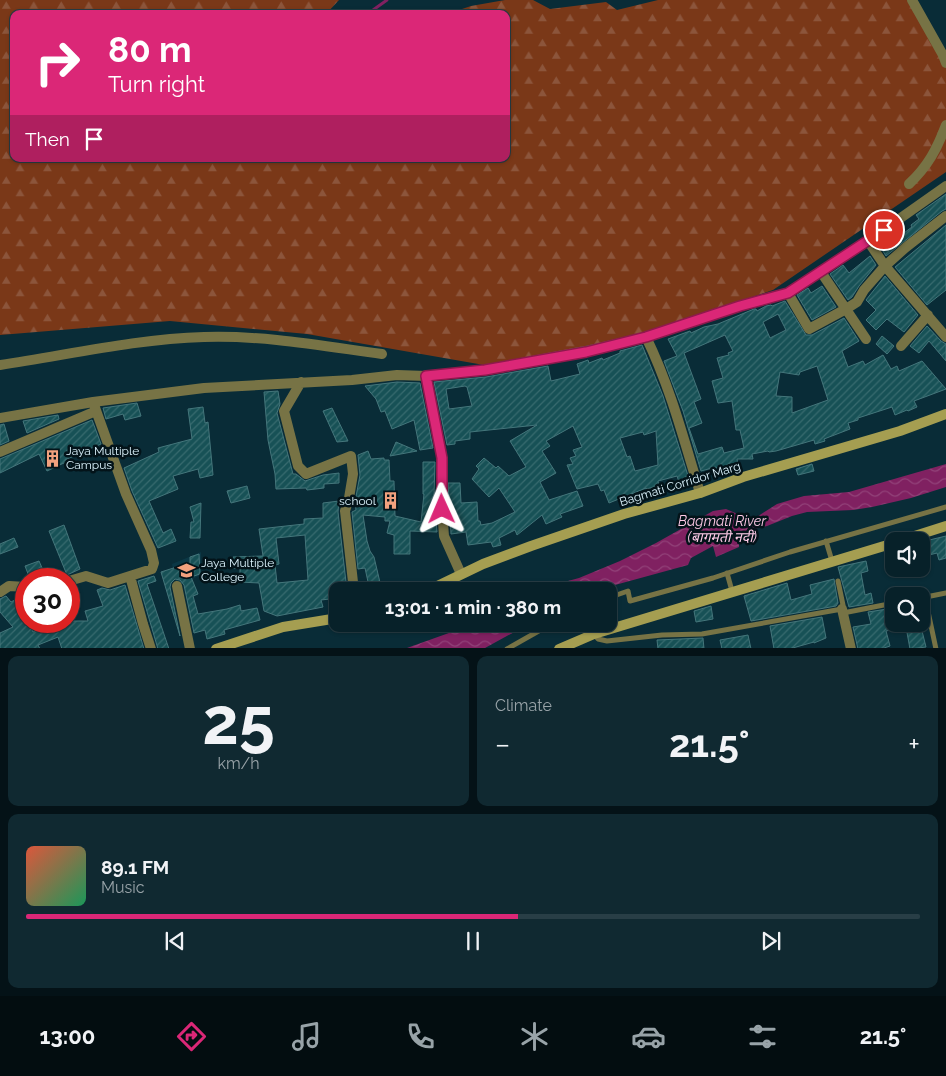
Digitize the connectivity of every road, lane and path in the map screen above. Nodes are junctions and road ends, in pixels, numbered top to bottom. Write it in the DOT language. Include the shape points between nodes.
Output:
graph roads {
  1 [pos="912,0"];
  2 [pos="946,63"];
  3 [pos="946,125"];
  4 [pos="909,184"];
  5 [pos="946,186"];
  6 [pos="946,216"];
  7 [pos="868,241"];
  8 [pos="885,266"];
  9 [pos="821,272"];
  10 [pos="788,293"];
  11 [pos="846,310"];
  12 [pos="928,315"];
  13 [pos="946,336"];
  14 [pos="646,337"];
  15 [pos="866,339"];
  16 [pos="901,346"];
  17 [pos="382,354"];
  18 [pos="0,366"];
  19 [pos="426,376"];
  20 [pos="301,382"];
  21 [pos="95,407"];
  22 [pos="946,414"];
  23 [pos="0,418"];
  24 [pos="0,452"];
  25 [pos="700,492"];
  26 [pos="946,506"];
  27 [pos="946,526"];
  28 [pos="927,532"];
  29 [pos="826,541"];
  30 [pos="885,546"];
  31 [pos="832,561"];
  32 [pos="727,573"];
  33 [pos="461,574"];
  34 [pos="130,576"];
  35 [pos="80,578"];
  36 [pos="838,581"];
  37 [pos="353,582"];
  38 [pos="445,582"];
  39 [pos="15,586"];
  40 [pos="178,586"];
  41 [pos="732,591"];
  42 [pos="0,592"];
  43 [pos="946,593"];
  44 [pos="617,595"];
  45 [pos="930,596"];
  46 [pos="885,604"];
  47 [pos="843,611"];
  48 [pos="329,619"];
  49 [pos="930,620"];
  50 [pos="537,632"];
  51 [pos="594,634"];
  52 [pos="151,648"];
  53 [pos="190,648"];
  54 [pos="216,648"];
  55 [pos="507,648"];
  56 [pos="559,648"];
  57 [pos="851,648"];
  58 [pos="936,648"];
  1 -- 2 [label="street"];
  3 -- 4 [label="street" via="939,145 924,169"];
  5 -- 7 [label="street"];
  6 -- 8 [label="street"];
  7 -- 8 [label="street"];
  7 -- 9 [label="street"];
  8 -- 11 [label="street"];
  8 -- 12 [label="street"];
  9 -- 10 [label="street"];
  9 -- 11 [label="street"];
  10 -- 11 [label="street" via="809,328"];
  10 -- 14 [label="street"];
  11 -- 15 [label="street"];
  12 -- 13 [label="street"];
  12 -- 16 [label="street"];
  14 -- 19 [label="street" via="531,363"];
  14 -- 25 [label="street" via="678,420"];
  17 -- 18 [label="street" via="258,337 204,337 141,341"];
  19 -- 20 [label="street"];
  19 -- 33 [label="street" via="442,458 444,536"];
  20 -- 21 [label="street" via="204,388"];
  20 -- 37 [label="street" via="284,411 298,466 306,474 351,456 353,474 345,511"];
  21 -- 23 [label="street"];
  21 -- 24 [label="street"];
  21 -- 34 [label="street" via="154,563 152,569"];
  22 -- 25 [label="street, Bagmati Corridor Marg"];
  25 -- 33 [label="street, Bagmati Corridor Marg" via="531,546"];
  26 -- 29 [label="lane"];
  27 -- 28 [label="street"];
  29 -- 31 [label="lane"];
  29 -- 32 [label="lane"];
  30 -- 31 [label="street"];
  31 -- 41 [label="street"];
  32 -- 41 [label="lane"];
  32 -- 44 [label="lane" via="630,601 628,592"];
  33 -- 38 [label="street, Bagmati Corridor Marg"];
  34 -- 35 [label="street" via="108,583 86,576"];
  34 -- 52 [label="street"];
  36 -- 47 [label="lane"];
  39 -- 42 [label="street"];
  40 -- 53 [label="street"];
  41 -- 51 [label="street"];
  43 -- 45 [label="lane"];
  46 -- 47 [label="lane"];
  47 -- 51 [label="lane" via="702,634 607,641 598,639"];
  47 -- 57 [label="street"];
  48 -- 54 [label="street" via="283,627"];
  49 -- 58 [label="lane"];
  50 -- 55 [label="lane"];
  51 -- 56 [label="street"];
}
